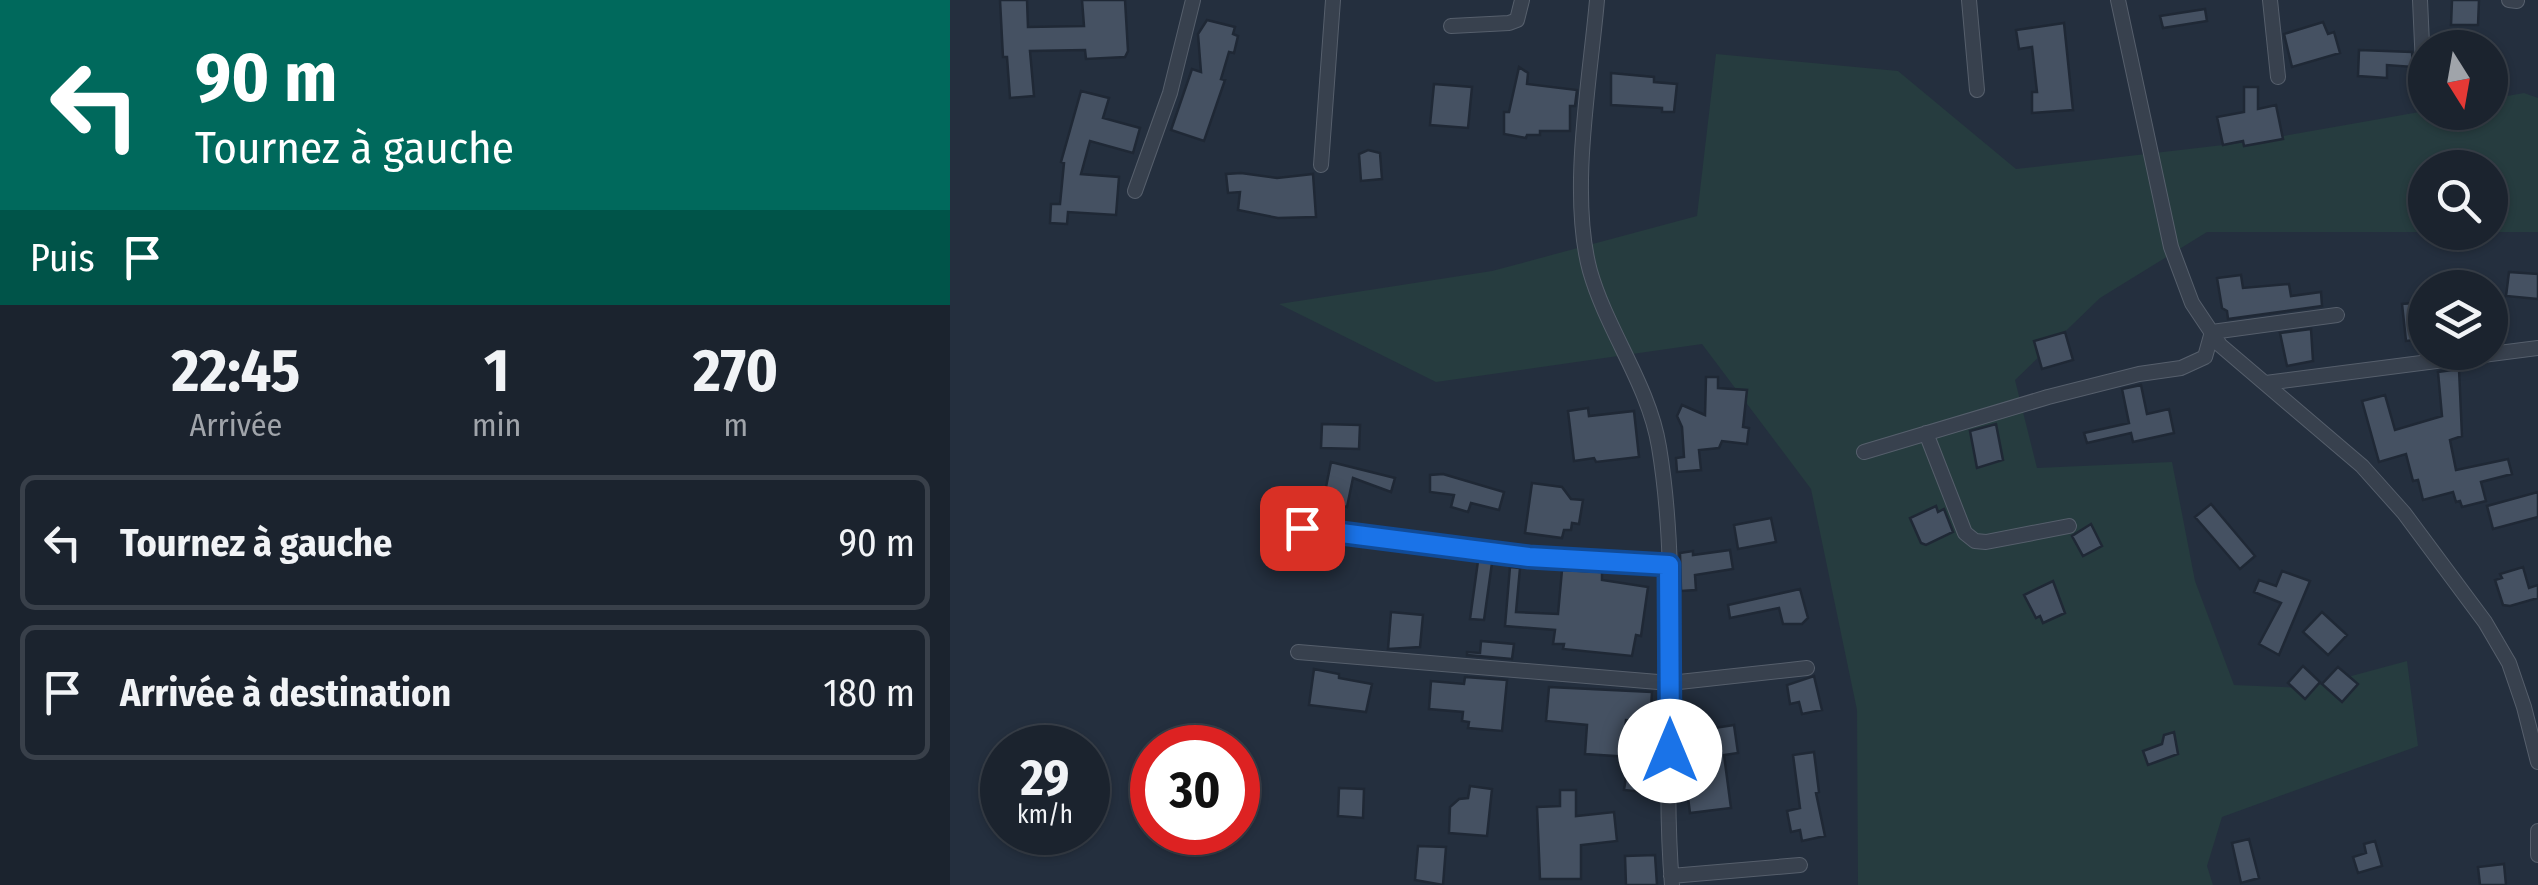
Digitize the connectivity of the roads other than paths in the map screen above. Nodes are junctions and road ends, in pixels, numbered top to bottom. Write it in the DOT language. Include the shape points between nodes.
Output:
graph roads {
  1 [pos="1193,0"];
  2 [pos="1333,0"];
  3 [pos="1522,0"];
  4 [pos="1596,0"];
  5 [pos="1969,0"];
  6 [pos="2118,0"];
  7 [pos="2270,0"];
  8 [pos="2420,0"];
  9 [pos="2509,0"];
  10 [pos="2517,1"];
  11 [pos="1451,26"];
  12 [pos="2421,30"];
  13 [pos="2278,78"];
  14 [pos="1977,90"];
  15 [pos="1321,165"];
  16 [pos="1136,190"];
  17 [pos="2338,316"];
  18 [pos="2212,332"];
  19 [pos="2538,348"];
  20 [pos="2266,383"];
  21 [pos="1926,433"];
  22 [pos="1864,452"];
  23 [pos="2069,526"];
  24 [pos="1302,528"];
  25 [pos="1669,565"];
  26 [pos="1298,652"];
  27 [pos="1807,668"];
  28 [pos="1670,683"];
  29 [pos="2531,704"];
  30 [pos="2538,762"];
  31 [pos="2538,831"];
  32 [pos="2538,855"];
  33 [pos="1800,864"];
  34 [pos="1672,880"];
  1 -- 16 [label="street"];
  2 -- 15 [label="street"];
  3 -- 11 [label="street" via="1517,20"];
  4 -- 25 [label="street" via="1584,248 1659,444"];
  5 -- 14 [label="street"];
  6 -- 18 [label="street" via="2172,247 2192,302"];
  7 -- 13 [label="street"];
  8 -- 12 [label="street"];
  9 -- 10 [label="street"];
  17 -- 18 [label="street"];
  18 -- 20 [label="street"];
  18 -- 21 [label="street" via="2205,357 2181,368"];
  19 -- 20 [label="street"];
  20 -- 29 [label="street" via="2362,466 2404,513 2485,622"];
  21 -- 22 [label="street"];
  21 -- 23 [label="street" via="1964,533 1975,541"];
  24 -- 25 [label="street" via="1529,557"];
  25 -- 28 [label="street"];
  26 -- 28 [label="street"];
  27 -- 28 [label="street"];
  28 -- 34 [label="street"];
  29 -- 30 [label="street"];
  31 -- 32 [label="street"];
  33 -- 34 [label="street"];
}
